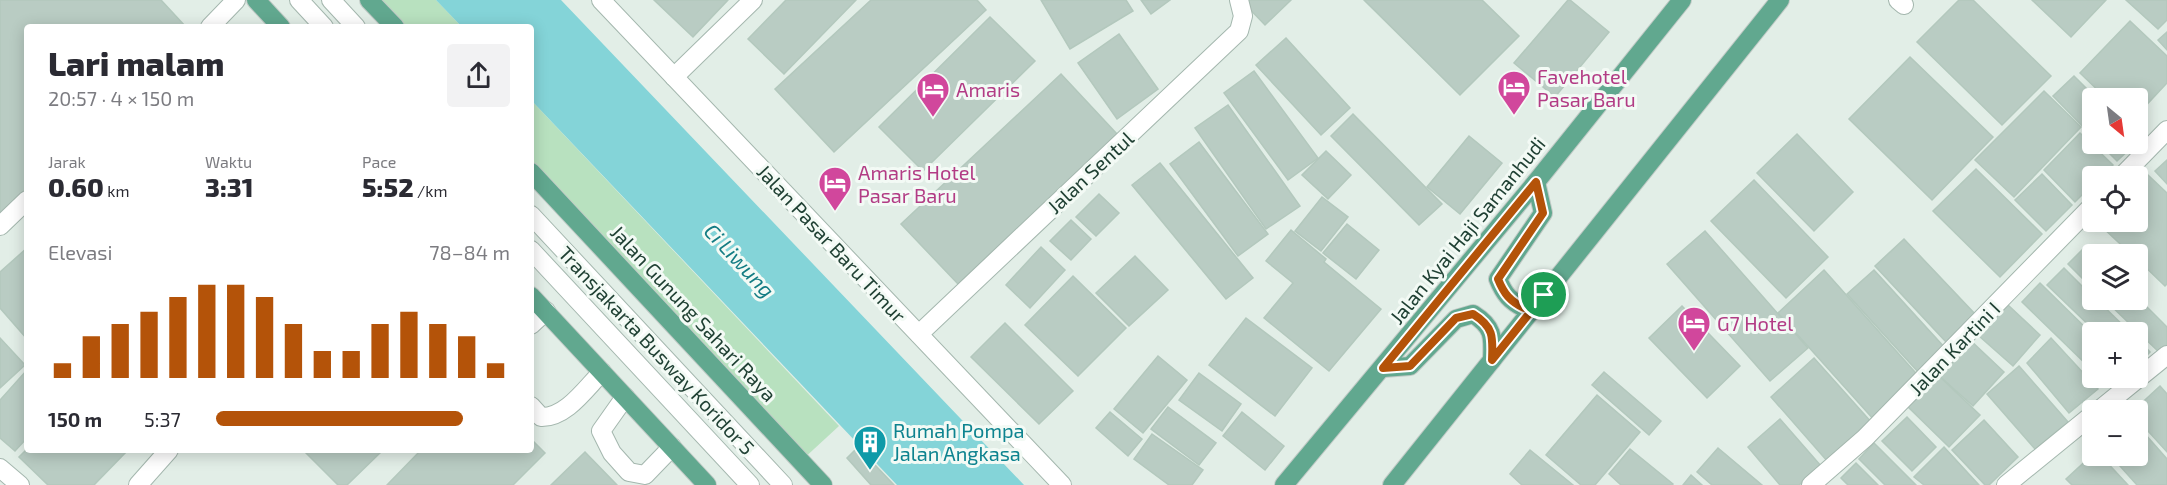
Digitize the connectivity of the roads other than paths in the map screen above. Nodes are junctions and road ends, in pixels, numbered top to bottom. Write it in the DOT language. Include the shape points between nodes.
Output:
graph roads {
  1 [pos="236,0"];
  2 [pos="256,0"];
  3 [pos="299,0"];
  4 [pos="331,0"];
  5 [pos="369,0"];
  6 [pos="601,0"];
  7 [pos="753,0"];
  8 [pos="1239,0"];
  9 [pos="1682,0"];
  10 [pos="1780,0"];
  11 [pos="213,24"];
  12 [pos="278,24"];
  13 [pos="321,24"];
  14 [pos="353,24"];
  15 [pos="392,24"];
  16 [pos="674,77"];
  17 [pos="2167,130"];
  18 [pos="2132,166"];
  19 [pos="534,175"];
  20 [pos="1536,182"];
  21 [pos="24,203"];
  22 [pos="2082,216"];
  23 [pos="534,218"];
  24 [pos="0,226"];
  25 [pos="534,253"];
  26 [pos="1544,295"];
  27 [pos="534,299"];
  28 [pos="546,311"];
  29 [pos="534,322"];
  30 [pos="919,334"];
  31 [pos="2167,355"];
  32 [pos="1492,360"];
  33 [pos="1383,368"];
  34 [pos="602,372"];
  35 [pos="625,397"];
  36 [pos="2112,400"];
  37 [pos="534,409"];
  38 [pos="2082,423"];
  39 [pos="672,447"];
  40 [pos="166,453"];
  41 [pos="0,468"];
  42 [pos="20,485"];
  43 [pos="138,485"];
  44 [pos="707,485"];
  45 [pos="750,485"];
  46 [pos="783,485"];
  47 [pos="823,485"];
  48 [pos="1062,485"];
  49 [pos="1284,485"];
  50 [pos="1392,485"];
  51 [pos="1811,485"];
  52 [pos="2006,485"];
  1 -- 11 [label="street"];
  2 -- 12 [label="main road"];
  3 -- 13 [label="street"];
  4 -- 14 [label="street"];
  5 -- 15 [label="main road"];
  6 -- 16 [label="street, Jalan Pasar Baru Timur"];
  7 -- 16 [label="street"];
  8 -- 30 [label="street, Jalan Sentul" via="1243,16 1239,31"];
  9 -- 20 [label="main road, Jalan Kyai Haji Samanhudi"];
  10 -- 26 [label="main road"];
  16 -- 30 [label="street, Jalan Pasar Baru Timur"];
  17 -- 18 [label="street"];
  19 -- 47 [label="main road, Jalan Gunung Sahari Raya"];
  20 -- 26 [label="main road" via="1543,213 1498,279 1512,302 1524,308"];
  20 -- 33 [label="main road, Jalan Kyai Haji Samanhudi"];
  21 -- 24 [label="street"];
  22 -- 51 [label="street, Jalan Kartini I" via="1865,438"];
  23 -- 46 [label="street, Transjakarta Busway Koridor 5"];
  25 -- 45 [label="street, Transjakarta Busway Koridor 5"];
  26 -- 32 [label="main road"];
  27 -- 28 [label="main road"];
  28 -- 29 [label="street"];
  28 -- 34 [label="main road"];
  30 -- 48 [label="street, Jalan Pasar Baru Timur"];
  31 -- 36 [label="street"];
  32 -- 33 [label="main road" via="1493,337 1485,321 1473,314 1456,318 1410,366"];
  32 -- 50 [label="main road"];
  33 -- 49 [label="main road, Jalan Kyai Haji Samanhudi"];
  34 -- 35 [label="main road"];
  34 -- 37 [label="street" via="558,414 541,417"];
  35 -- 39 [label="main road"];
  35 -- 39 [label="street" via="601,431 612,453 629,472 645,475"];
  38 -- 52 [label="street"];
  39 -- 44 [label="main road"];
  40 -- 43 [label="street"];
  41 -- 42 [label="street"];
}
